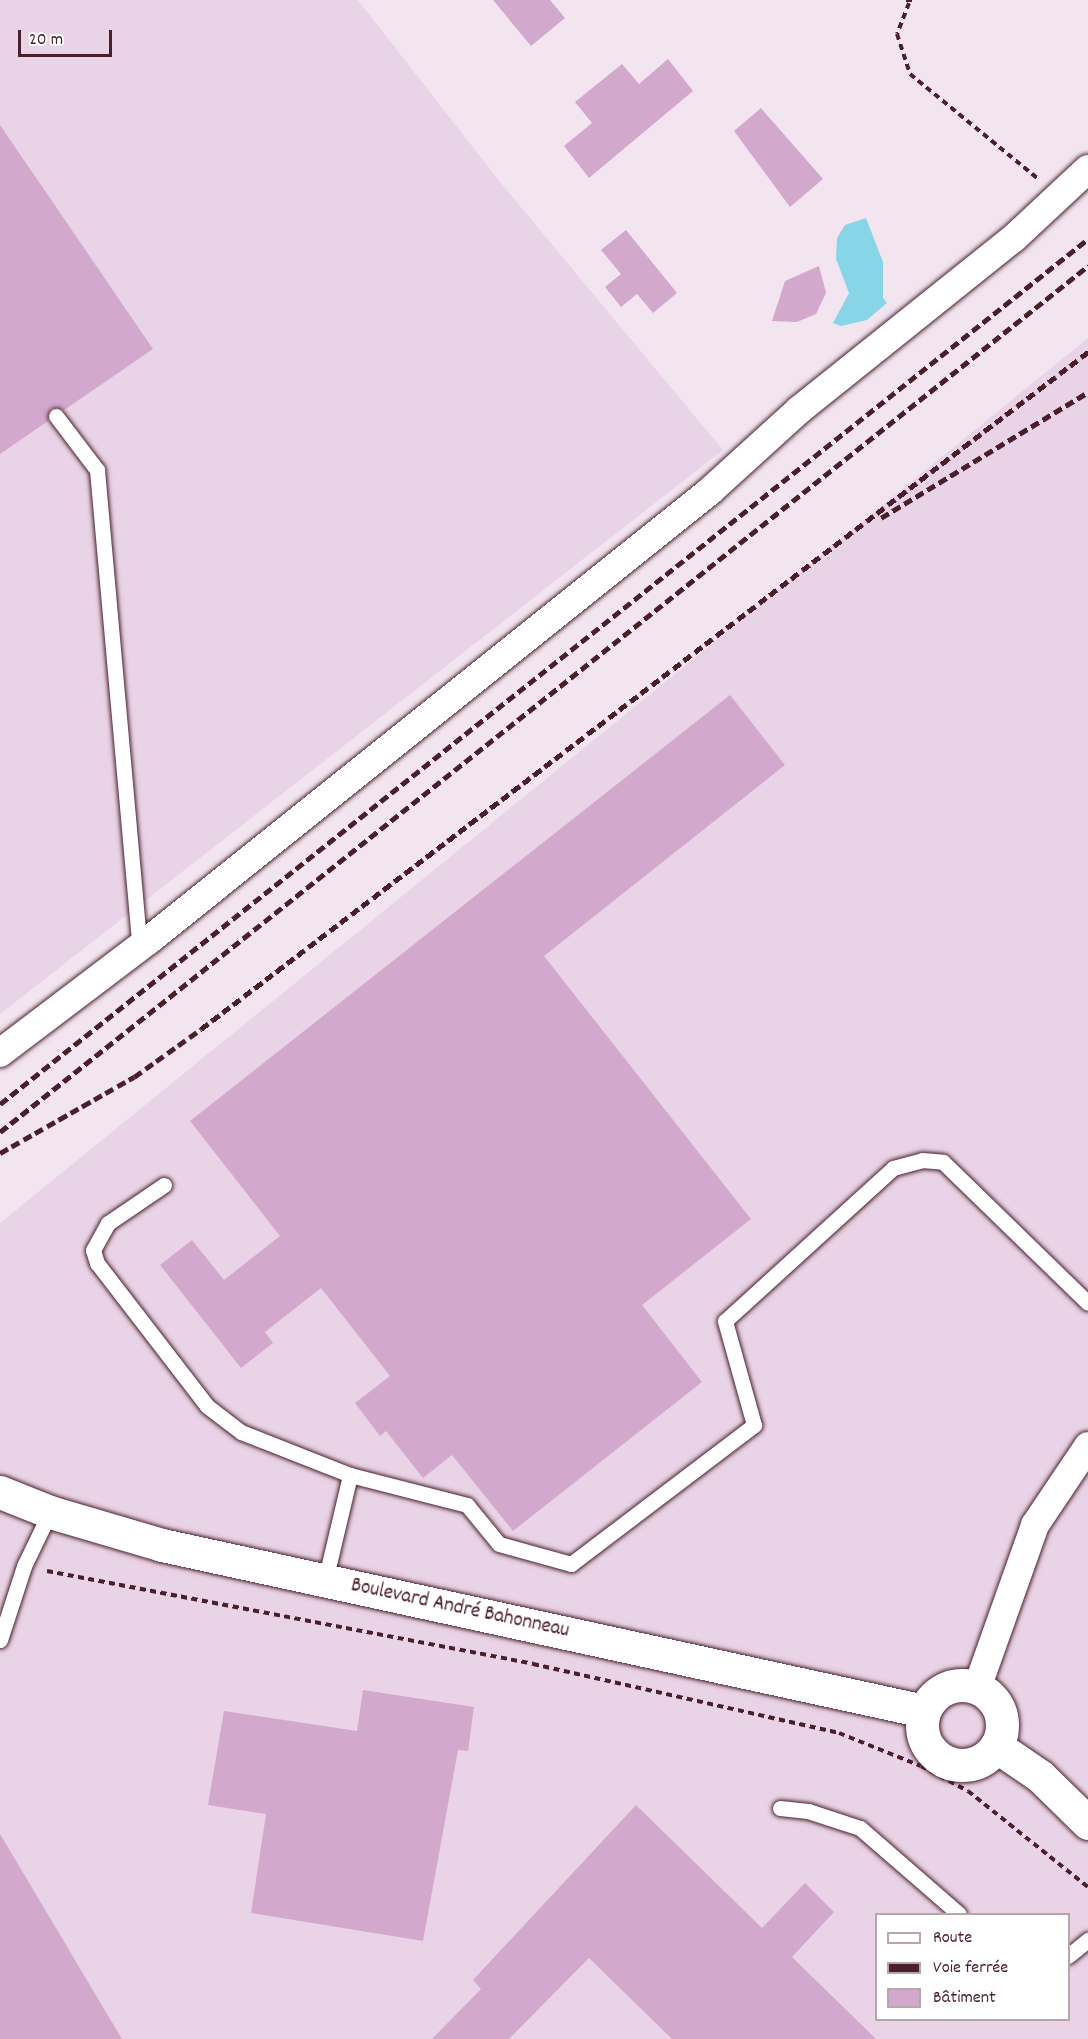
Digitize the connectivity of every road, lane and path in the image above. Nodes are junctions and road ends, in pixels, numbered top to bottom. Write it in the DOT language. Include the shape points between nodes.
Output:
graph roads {
  1 [pos="909,1"];
  2 [pos="1088,169"];
  3 [pos="1058,196"];
  4 [pos="56,416"];
  5 [pos="140,948"];
  6 [pos="0,1053"];
  7 [pos="164,1185"];
  8 [pos="1088,1303"];
  9 [pos="1088,1446"];
  10 [pos="350,1475"];
  11 [pos="0,1492"];
  12 [pos="50,1512"];
  13 [pos="24,1566"];
  14 [pos="325,1581"];
  15 [pos="0,1640"];
  16 [pos="977,1688"];
  17 [pos="924,1711"];
  18 [pos="996,1746"];
  19 [pos="780,1808"];
  20 [pos="1088,1823"];
  21 [pos="1088,1887"];
  22 [pos="958,1913"];
  23 [pos="1088,1940"];
  24 [pos="1070,1954"];
  1 -- 3 [label="path" via="897,34 910,74"];
  2 -- 3 [label="street"];
  3 -- 5 [label="street" via="1014,238 799,410 710,491"];
  4 -- 5 [label="lane" via="97,470"];
  5 -- 6 [label="street"];
  7 -- 10 [label="lane" via="108,1223 93,1250 97,1263 207,1406 241,1432"];
  8 -- 10 [label="lane" via="943,1162 922,1160 893,1168 725,1320 754,1425 571,1564 499,1544 467,1505"];
  9 -- 16 [label="street" via="1035,1525"];
  10 -- 14 [label="lane"];
  11 -- 12 [label="street, Boulevard André Bahonneau"];
  12 -- 13 [label="lane"];
  12 -- 14 [label="street, Boulevard André Bahonneau" via="162,1545"];
  13 -- 15 [label="lane"];
  13 -- 21 [label="path" via="533,1664 839,1733 921,1766 968,1791"];
  14 -- 17 [label="street, Boulevard André Bahonneau"];
  16 -- 17 [label="street" via="945,1688"];
  16 -- 18 [label="street" via="999,1709 1002,1724"];
  17 -- 18 [label="street" via="925,1742 947,1763 978,1763"];
  18 -- 20 [label="street" via="1040,1776"];
  19 -- 22 [label="lane" via="808,1811 860,1828"];
  23 -- 24 [label="lane"];
}
